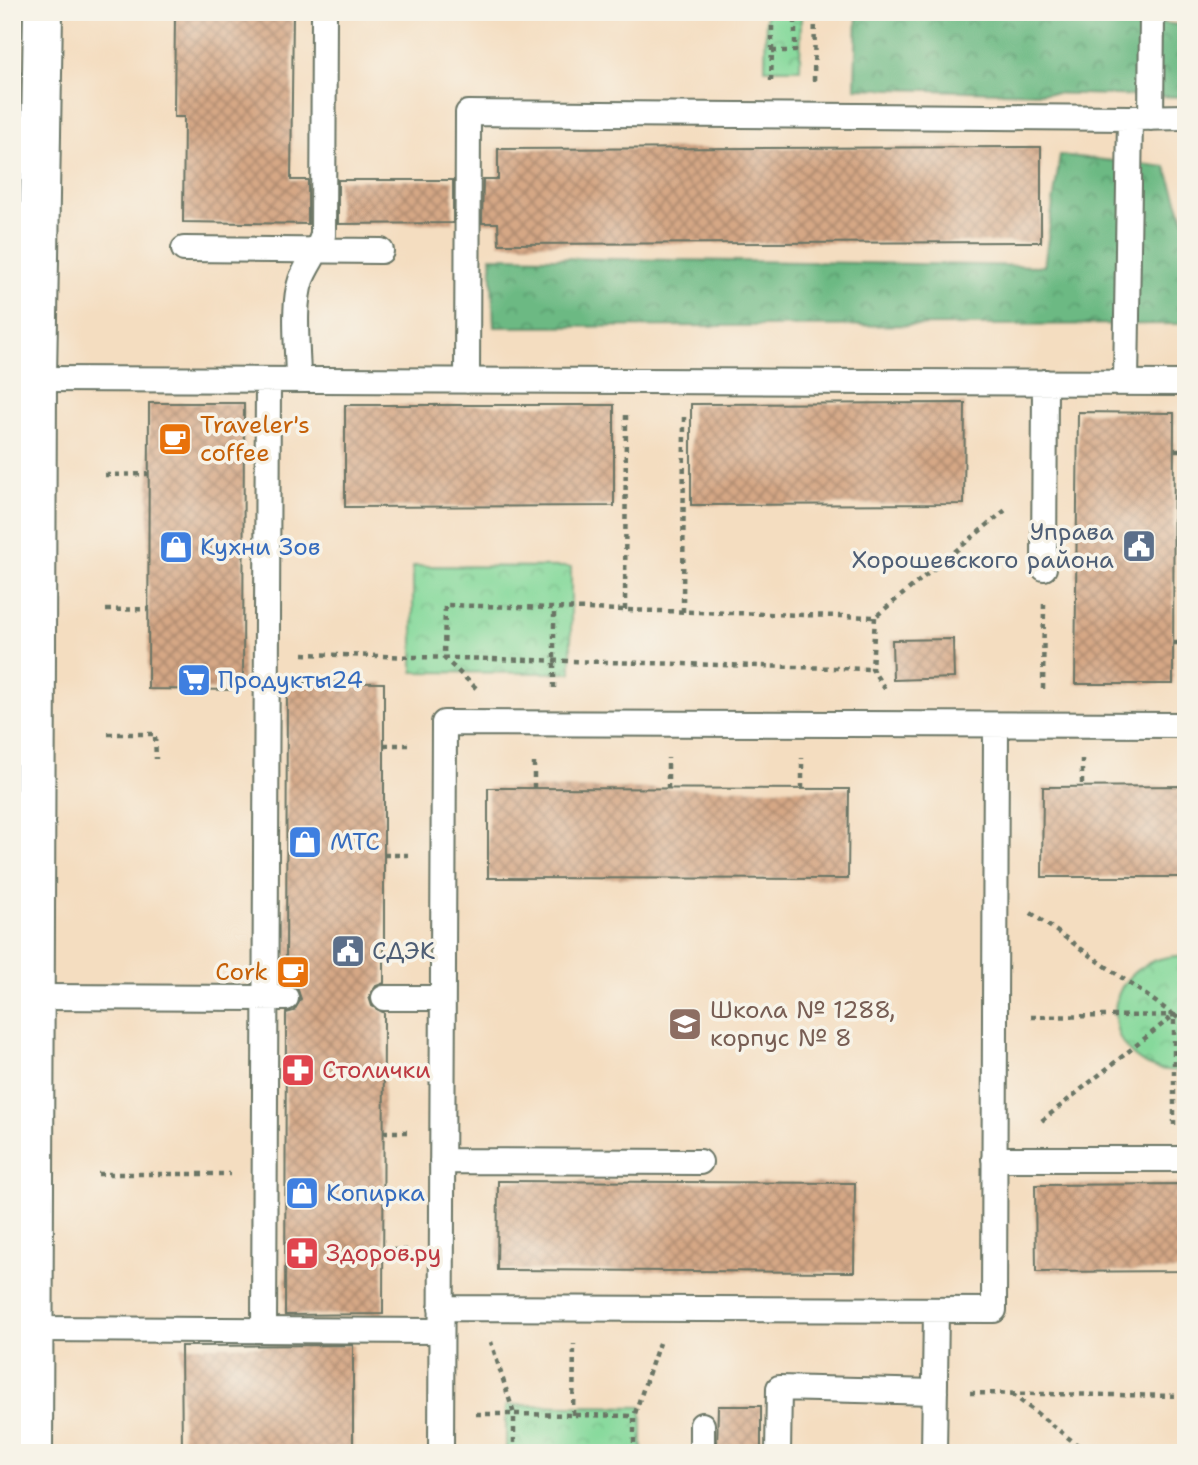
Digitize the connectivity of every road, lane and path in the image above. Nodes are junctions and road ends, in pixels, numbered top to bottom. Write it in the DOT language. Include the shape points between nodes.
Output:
graph roads {
  1 [pos="43,12"];
  2 [pos="324,12"];
  3 [pos="772,12"];
  4 [pos="795,12"];
  5 [pos="815,12"];
  6 [pos="1152,12"];
  7 [pos="772,51"];
  8 [pos="771,114"];
  9 [pos="814,114"];
  10 [pos="1186,117"];
  11 [pos="1140,118"];
  12 [pos="184,249"];
  13 [pos="319,250"];
  14 [pos="381,251"];
  15 [pos="37,379"];
  16 [pos="268,380"];
  17 [pos="298,380"];
  18 [pos="467,381"];
  19 [pos="626,381"];
  20 [pos="684,381"];
  21 [pos="1045,382"];
  22 [pos="1126,383"];
  23 [pos="1186,383"];
  24 [pos="1175,450"];
  25 [pos="1186,450"];
  26 [pos="149,474"];
  27 [pos="105,475"];
  28 [pos="1044,479"];
  29 [pos="1044,568"];
  30 [pos="554,608"];
  31 [pos="148,609"];
  32 [pos="106,610"];
  33 [pos="625,610"];
  34 [pos="683,612"];
  35 [pos="875,617"];
  36 [pos="1173,643"];
  37 [pos="1186,643"];
  38 [pos="267,653"];
  39 [pos="444,658"];
  40 [pos="554,661"];
  41 [pos="872,669"];
  42 [pos="514,723"];
  43 [pos="553,723"];
  44 [pos="909,724"];
  45 [pos="996,724"];
  46 [pos="1043,725"];
  47 [pos="1186,725"];
  48 [pos="108,734"];
  49 [pos="156,759"];
  50 [pos="996,888"];
  51 [pos="35,998"];
  52 [pos="276,998"];
  53 [pos="384,998"];
  54 [pos="442,998"];
  55 [pos="1174,1015"];
  56 [pos="1186,1015"];
  57 [pos="995,1018"];
  58 [pos="1186,1024"];
  59 [pos="994,1159"];
  60 [pos="1180,1159"];
  61 [pos="442,1161"];
  62 [pos="700,1162"];
  63 [pos="98,1174"];
  64 [pos="265,1174"];
  65 [pos="480,1308"];
  66 [pos="574,1309"];
  67 [pos="670,1309"];
  68 [pos="936,1310"];
  69 [pos="441,1319"];
  70 [pos="34,1329"];
  71 [pos="264,1330"];
  72 [pos="935,1392"];
  73 [pos="1012,1394"];
  74 [pos="1186,1396"];
  75 [pos="441,1414"];
  76 [pos="514,1414"];
  77 [pos="573,1415"];
  78 [pos="634,1416"];
  79 [pos="702,1425"];
  80 [pos="33,1453"];
  81 [pos="441,1453"];
  82 [pos="514,1453"];
  83 [pos="634,1453"];
  84 [pos="702,1453"];
  85 [pos="778,1453"];
  86 [pos="934,1453"];
  87 [pos="1088,1453"];
  1 -- 15 [label="main road"];
  2 -- 13 [label="lane" via="323,235"];
  3 -- 7 [label="path"];
  4 -- 7 [label="path" via="795,51"];
  5 -- 9 [label="path"];
  6 -- 11 [label="lane"];
  7 -- 8 [label="path"];
  8 -- 9 [label="lane"];
  8 -- 18 [label="lane" via="468,113"];
  9 -- 11 [label="lane"];
  10 -- 11 [label="lane"];
  11 -- 22 [label="lane"];
  12 -- 13 [label="lane"];
  13 -- 14 [label="lane"];
  13 -- 17 [label="lane" via="301,280"];
  15 -- 16 [label="lane"];
  15 -- 51 [label="main road"];
  16 -- 17 [label="lane"];
  16 -- 38 [label="lane"];
  17 -- 18 [label="lane"];
  18 -- 19 [label="lane"];
  19 -- 20 [label="lane"];
  19 -- 33 [label="path"];
  20 -- 21 [label="lane"];
  20 -- 34 [label="path"];
  21 -- 22 [label="lane"];
  21 -- 28 [label="lane"];
  22 -- 23 [label="lane"];
  24 -- 25 [label="path"];
  26 -- 27 [label="path"];
  28 -- 29 [label="lane"];
  28 -- 35 [label="path"];
  29 -- 46 [label="path"];
  30 -- 33 [label="path"];
  30 -- 39 [label="path" via="445,605"];
  30 -- 40 [label="path"];
  31 -- 32 [label="path"];
  33 -- 34 [label="path"];
  34 -- 35 [label="path"];
  35 -- 41 [label="path"];
  36 -- 37 [label="path"];
  38 -- 39 [label="path"];
  38 -- 52 [label="lane"];
  39 -- 40 [label="path"];
  39 -- 42 [label="path"];
  40 -- 41 [label="path"];
  40 -- 43 [label="path"];
  41 -- 44 [label="path"];
  42 -- 43 [label="lane"];
  42 -- 54 [label="lane" via="444,723"];
  43 -- 44 [label="lane"];
  44 -- 45 [label="lane"];
  45 -- 46 [label="lane"];
  45 -- 50 [label="lane"];
  46 -- 47 [label="lane"];
  48 -- 49 [label="path" via="155,734"];
  50 -- 55 [label="path"];
  50 -- 57 [label="lane"];
  51 -- 52 [label="lane"];
  51 -- 70 [label="main road"];
  52 -- 64 [label="lane"];
  53 -- 54 [label="lane"];
  54 -- 61 [label="lane"];
  55 -- 56 [label="path"];
  55 -- 57 [label="path"];
  55 -- 58 [label="path"];
  55 -- 59 [label="path"];
  55 -- 60 [label="path"];
  57 -- 59 [label="lane"];
  59 -- 60 [label="lane"];
  59 -- 68 [label="lane" via="994,1310"];
  61 -- 62 [label="lane"];
  61 -- 69 [label="lane"];
  63 -- 64 [label="path"];
  64 -- 71 [label="lane"];
  65 -- 66 [label="lane"];
  65 -- 69 [label="lane"];
  65 -- 76 [label="path"];
  66 -- 67 [label="lane"];
  66 -- 77 [label="path"];
  67 -- 68 [label="lane"];
  67 -- 78 [label="path"];
  68 -- 72 [label="lane"];
  69 -- 71 [label="lane"];
  69 -- 75 [label="lane"];
  70 -- 71 [label="lane"];
  70 -- 80 [label="main road"];
  72 -- 73 [label="path"];
  72 -- 85 [label="lane" via="779,1388"];
  72 -- 86 [label="lane"];
  73 -- 74 [label="path"];
  73 -- 87 [label="path"];
  75 -- 76 [label="path"];
  75 -- 81 [label="lane"];
  76 -- 77 [label="path"];
  76 -- 82 [label="path"];
  77 -- 78 [label="path"];
  78 -- 83 [label="path"];
  79 -- 84 [label="lane"];
}
